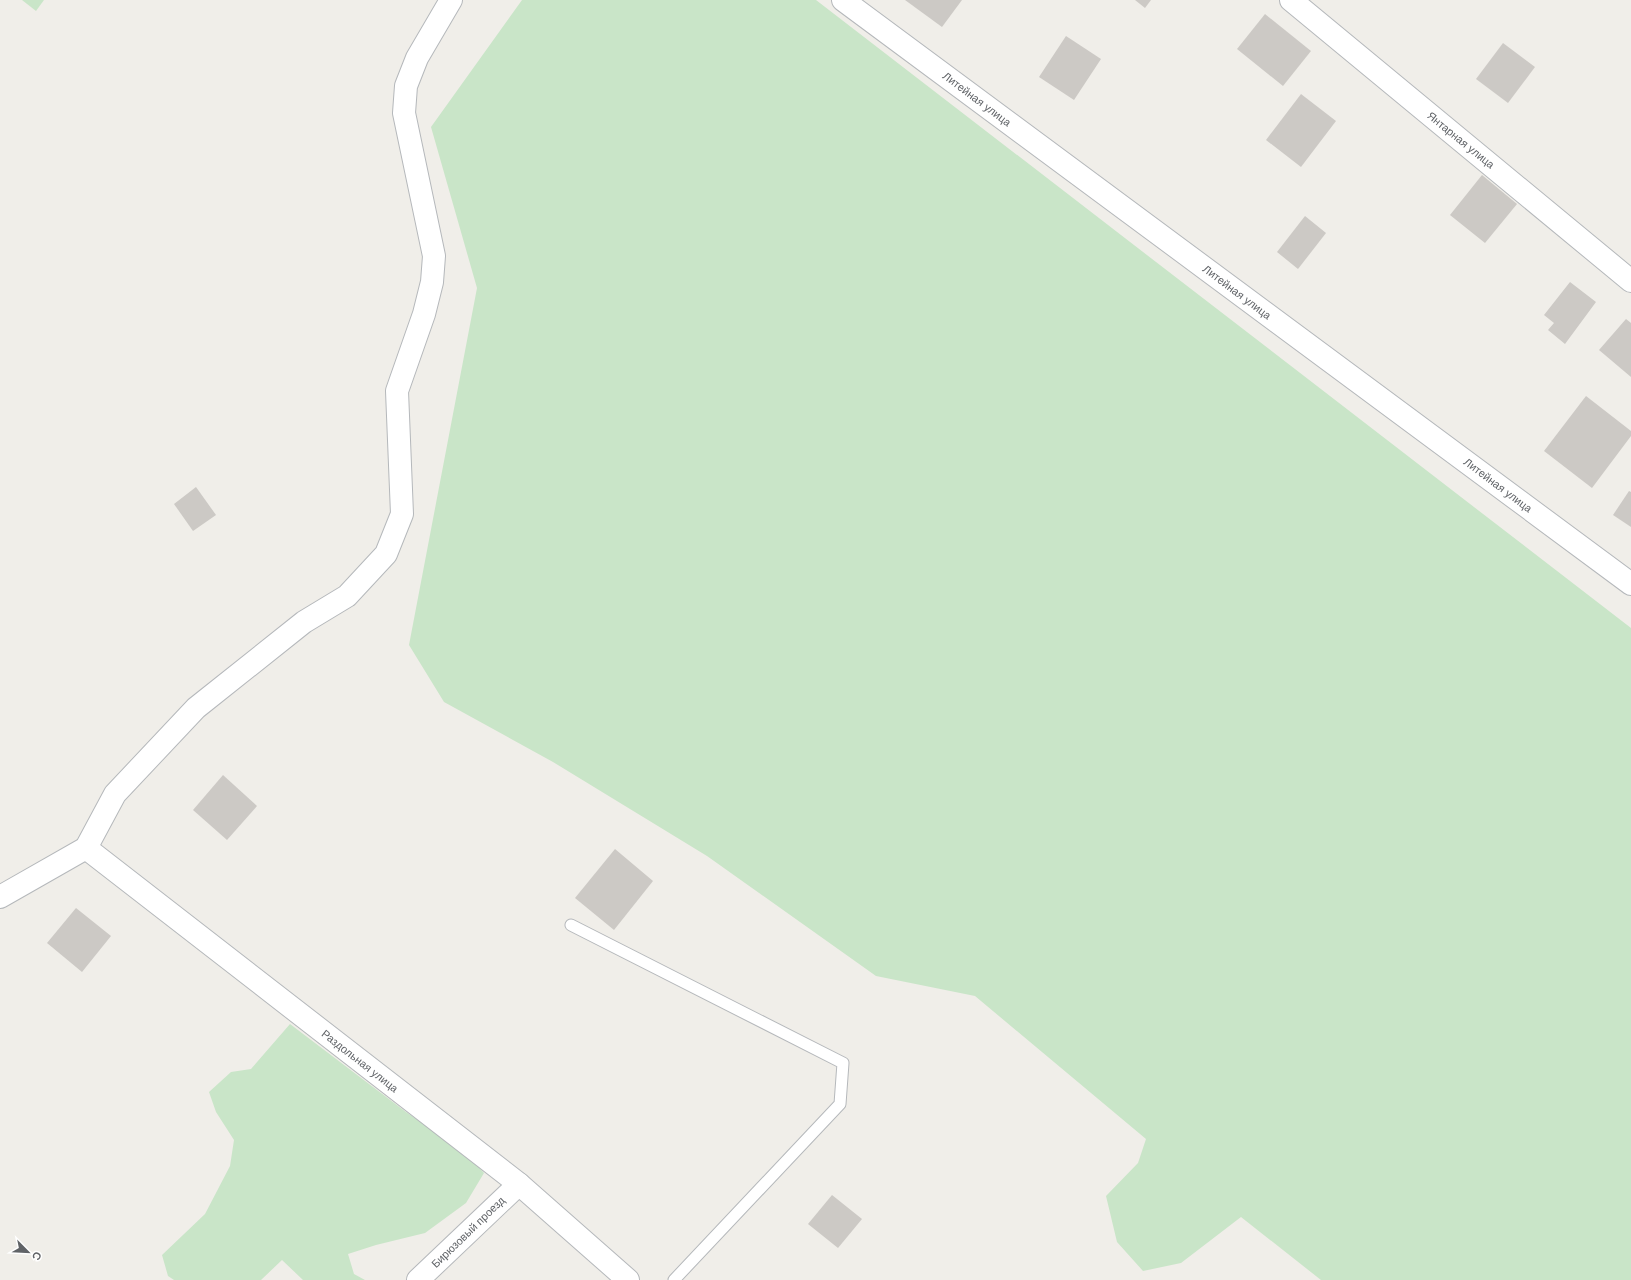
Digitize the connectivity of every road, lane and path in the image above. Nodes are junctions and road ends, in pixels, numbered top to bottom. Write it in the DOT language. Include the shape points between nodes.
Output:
graph roads {
  1 [pos="452,0"];
  2 [pos="843,0"];
  3 [pos="1290,0"];
  4 [pos="1631,281"];
  5 [pos="1631,584"];
  6 [pos="86,848"];
  7 [pos="0,897"];
  8 [pos="571,926"];
  9 [pos="519,1184"];
  10 [pos="418,1280"];
  11 [pos="628,1280"];
  12 [pos="674,1280"];
  1 -- 6 [label="street" via="417,58 406,86 404,113 434,256 432,282 424,314 397,391 402,514 386,554 347,596 304,622 196,708 115,794"];
  2 -- 5 [label="street, Литейная улица"];
  3 -- 4 [label="street, Янтарная улица"];
  6 -- 7 [label="street"];
  6 -- 9 [label="street, Раздольная улица"];
  8 -- 12 [label="lane" via="843,1063 840,1104"];
  9 -- 10 [label="street, Бирюзовый проезд"];
  9 -- 11 [label="street, Раздольная улица"];
}
